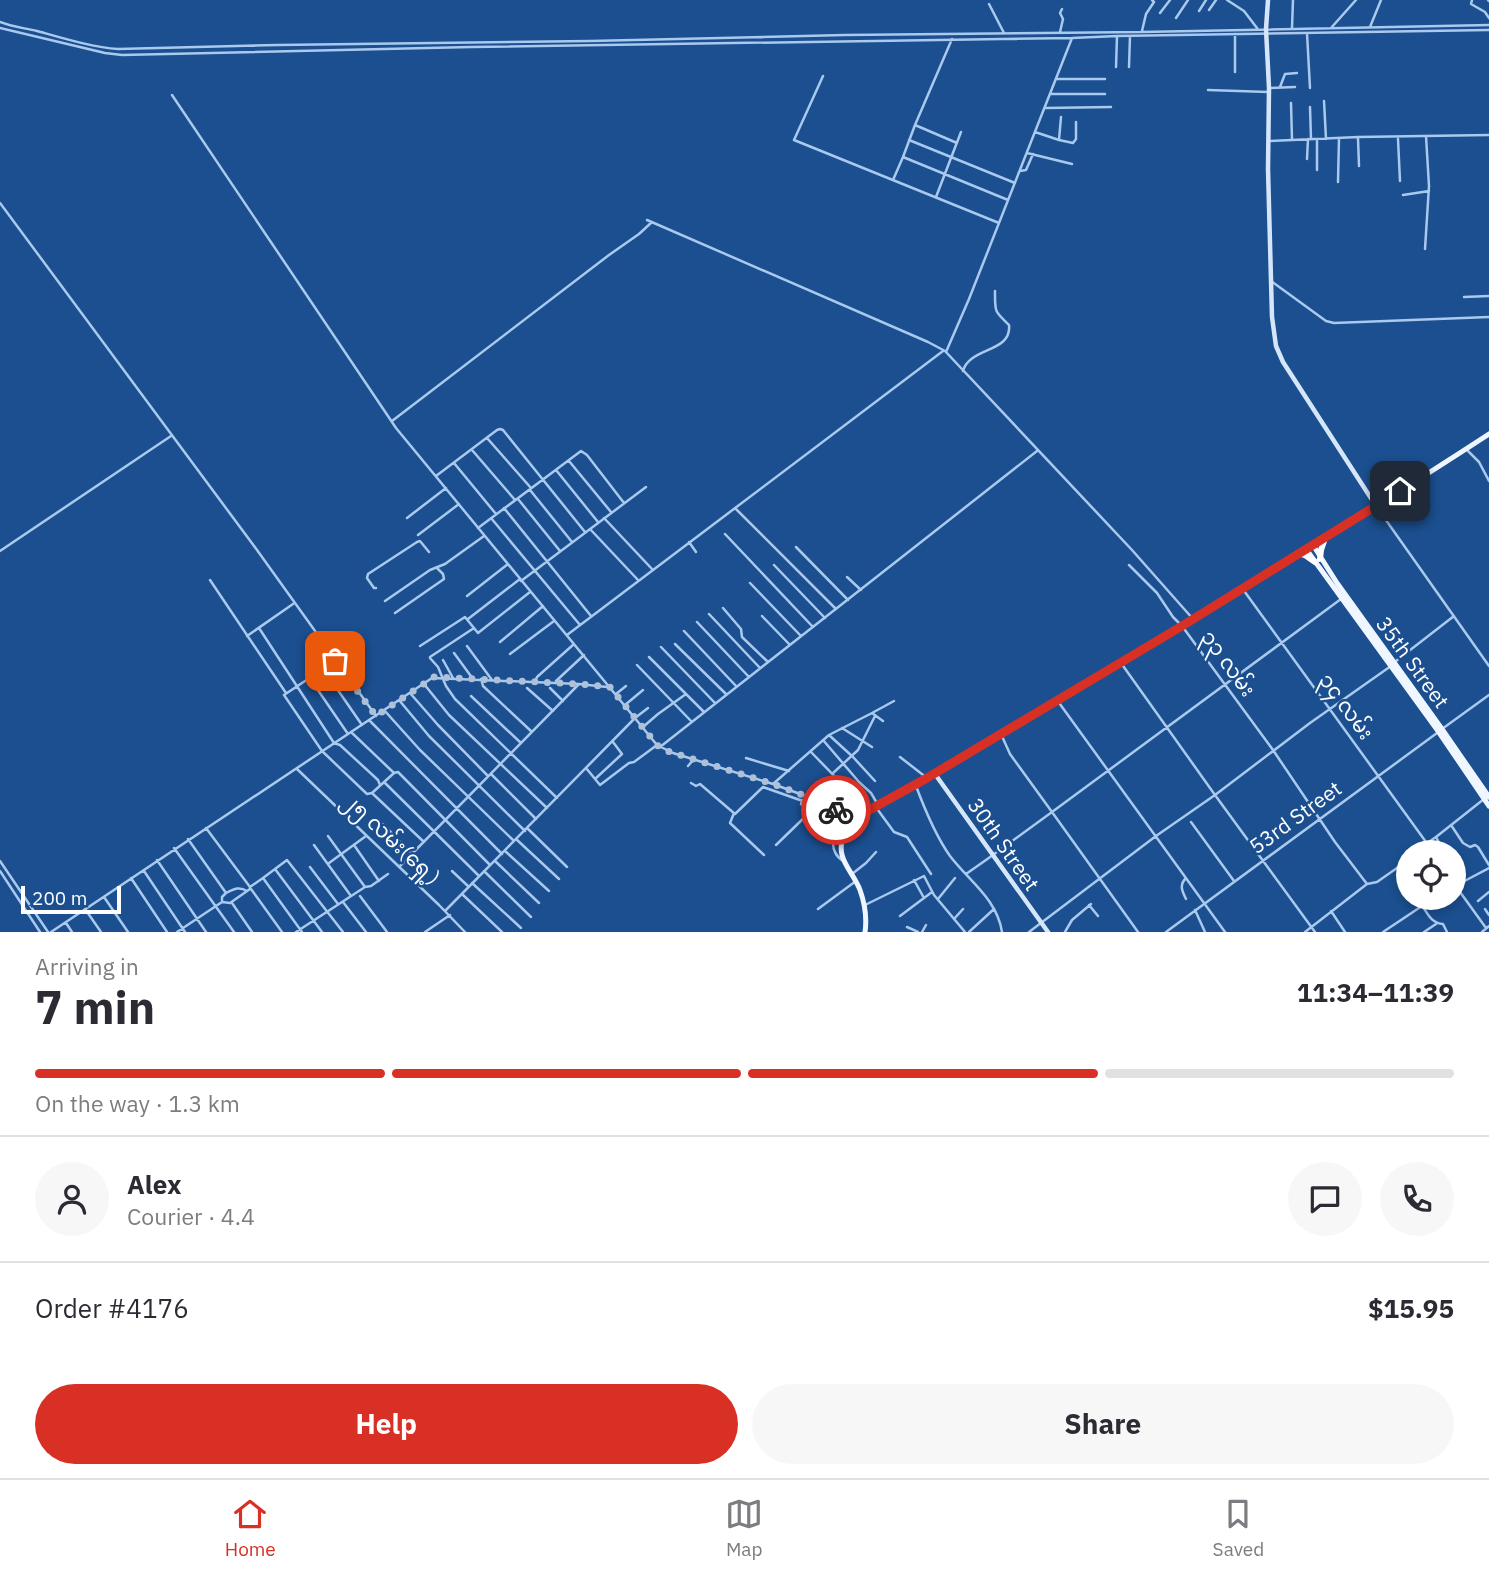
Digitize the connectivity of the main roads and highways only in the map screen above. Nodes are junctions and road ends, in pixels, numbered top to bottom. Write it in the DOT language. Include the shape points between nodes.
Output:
graph roads {
  1 [pos="1489,434"];
  2 [pos="1325,538"];
  3 [pos="1313,545"];
  4 [pos="1306,549"];
  5 [pos="1298,554"];
  6 [pos="1318,560"];
  7 [pos="1335,585"];
  8 [pos="1392,664"];
  9 [pos="1488,797"];
  10 [pos="1489,806"];
  11 [pos="865,932"];
  1 -- 2 [label="main road"];
  2 -- 3 [label="main road"];
  2 -- 6 [label="highway"];
  3 -- 4 [label="main road"];
  3 -- 6 [label="main road, 35th Street"];
  4 -- 5 [label="main road"];
  4 -- 6 [label="main road"];
  5 -- 6 [label="highway"];
  5 -- 11 [label="main road" via="935,774 861,813 845,832 841,847 864,905"];
  6 -- 7 [label="main road, 35th Street"];
  7 -- 8 [label="main road, 35th Street"];
  7 -- 8 [label="main road"];
  8 -- 9 [label="main road, 35th Street"];
  9 -- 10 [label="main road, 35th Street"];
}
